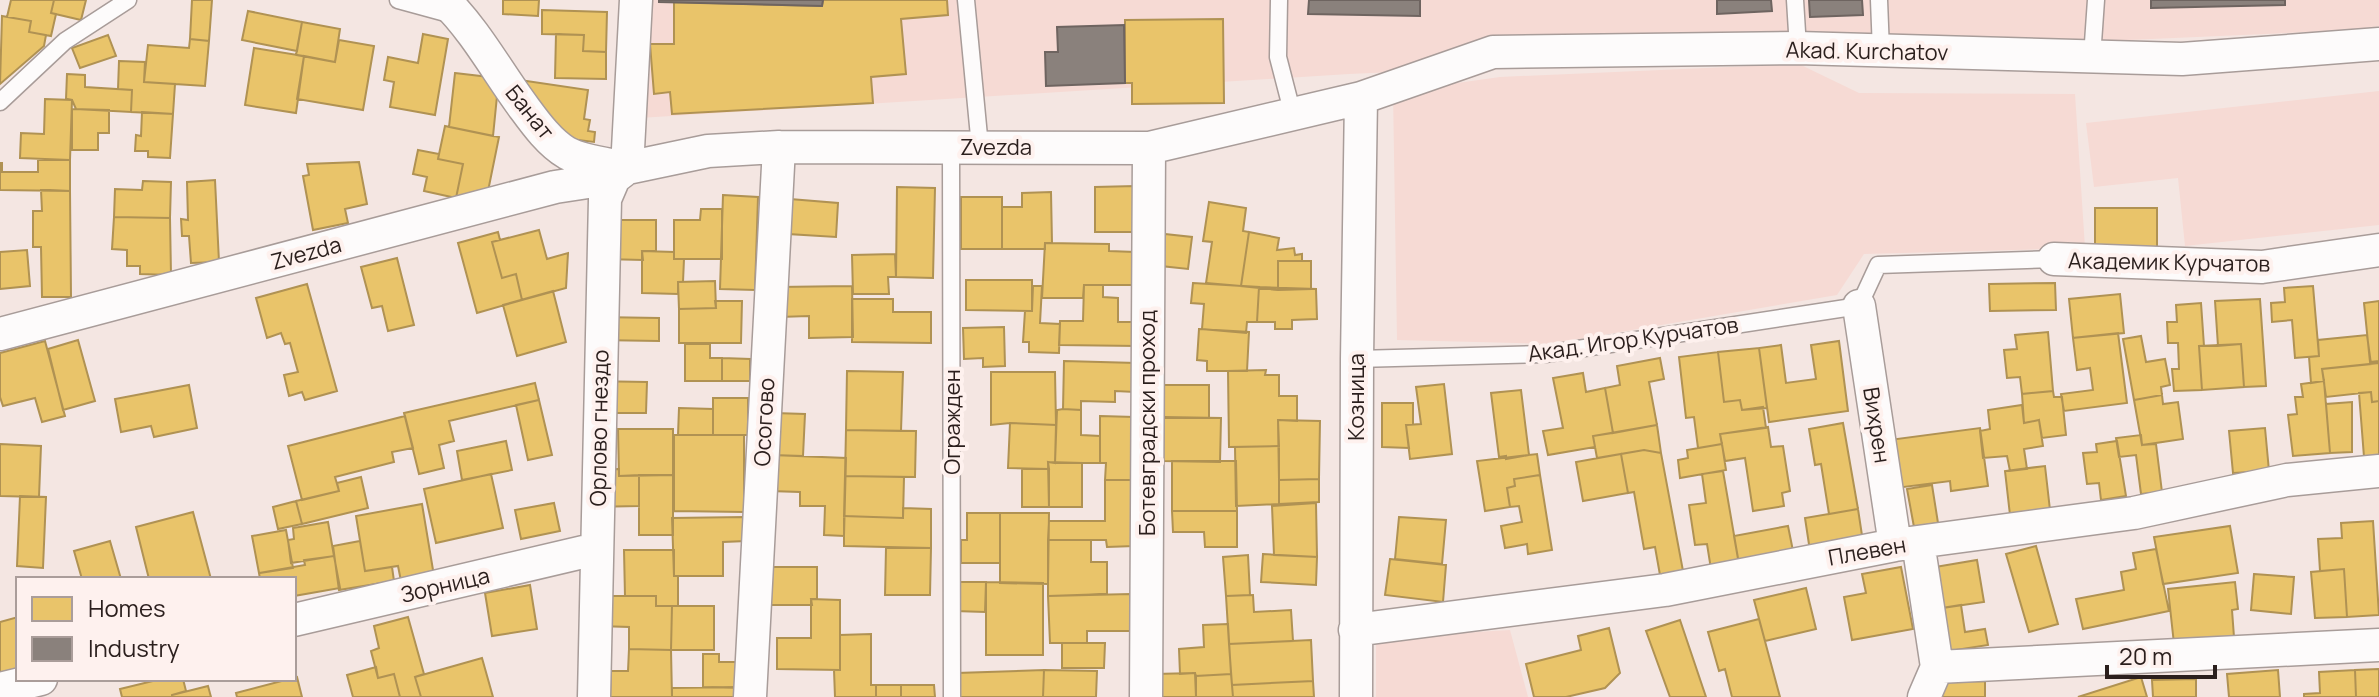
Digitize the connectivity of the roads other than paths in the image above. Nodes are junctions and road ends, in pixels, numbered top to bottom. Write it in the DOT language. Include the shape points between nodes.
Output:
graph roads {
  1 [pos="128,0"];
  2 [pos="398,0"];
  3 [pos="636,0"];
  4 [pos="966,0"];
  5 [pos="1279,0"];
  6 [pos="1795,0"];
  7 [pos="1879,0"];
  8 [pos="2096,0"];
  9 [pos="453,9"];
  10 [pos="2379,44"];
  11 [pos="1798,48"];
  12 [pos="1881,51"];
  13 [pos="2092,57"];
  14 [pos="1361,98"];
  15 [pos="0,102"];
  16 [pos="1293,115"];
  17 [pos="779,147"];
  18 [pos="966,147"];
  19 [pos="1149,148"];
  20 [pos="621,173"];
  21 [pos="2379,250"];
  22 [pos="2054,259"];
  23 [pos="1859,306"];
  24 [pos="0,334"];
  25 [pos="1357,359"];
  26 [pos="2379,471"];
  27 [pos="1906,543"];
  28 [pos="596,549"];
  29 [pos="296,620"];
  30 [pos="1355,630"];
  31 [pos="2379,645"];
  32 [pos="1937,667"];
  33 [pos="33,681"];
  34 [pos="0,689"];
  35 [pos="594,697"];
  36 [pos="750,697"];
  37 [pos="952,697"];
  38 [pos="1146,697"];
  39 [pos="1356,697"];
  40 [pos="1924,697"];
  1 -- 15 [label="lane" via="65,41"];
  2 -- 9 [label="lane"];
  3 -- 20 [label="street"];
  4 -- 18 [label="lane, Огражден"];
  5 -- 16 [label="lane" via="1278,57"];
  6 -- 11 [label="lane"];
  7 -- 12 [label="lane"];
  8 -- 13 [label="lane"];
  9 -- 20 [label="street, Банат" via="555,144 570,155"];
  10 -- 13 [label="street, Akad. Kurchatov" via="2182,59"];
  11 -- 12 [label="street, Akad. Kurchatov"];
  11 -- 14 [label="street, Akad. Kurchatov" via="1493,52"];
  12 -- 13 [label="street, Akad. Kurchatov"];
  14 -- 16 [label="street, Zvezda"];
  14 -- 25 [label="street, Козница"];
  16 -- 19 [label="street, Zvezda"];
  17 -- 18 [label="street, Zvezda"];
  17 -- 20 [label="street, Zvezda" via="708,151"];
  17 -- 36 [label="street, Осогово"];
  18 -- 19 [label="street, Zvezda"];
  18 -- 37 [label="lane, Огражден"];
  19 -- 38 [label="street, Ботевградски проход"];
  20 -- 24 [label="street, Zvezda"];
  20 -- 28 [label="street, Орлово гнездо" via="605,199"];
  21 -- 22 [label="street, Академик Курчатов" via="2262,267"];
  22 -- 23 [label="lane" via="1878,265"];
  23 -- 25 [label="lane, Акад. Игор Курчатов" via="1545,354"];
  23 -- 27 [label="street, Вихрен"];
  25 -- 30 [label="street, Козница"];
  26 -- 27 [label="street, Плевен" via="2287,480 2134,513"];
  27 -- 30 [label="street, Плевен" via="1665,590"];
  27 -- 32 [label="street, Вихрен"];
  28 -- 29 [label="street, Зорница"];
  28 -- 35 [label="street, Орлово гнездо"];
  30 -- 39 [label="street, Козница"];
  31 -- 32 [label="street"];
  32 -- 40 [label="street"];
  33 -- 34 [label="street"];
}
